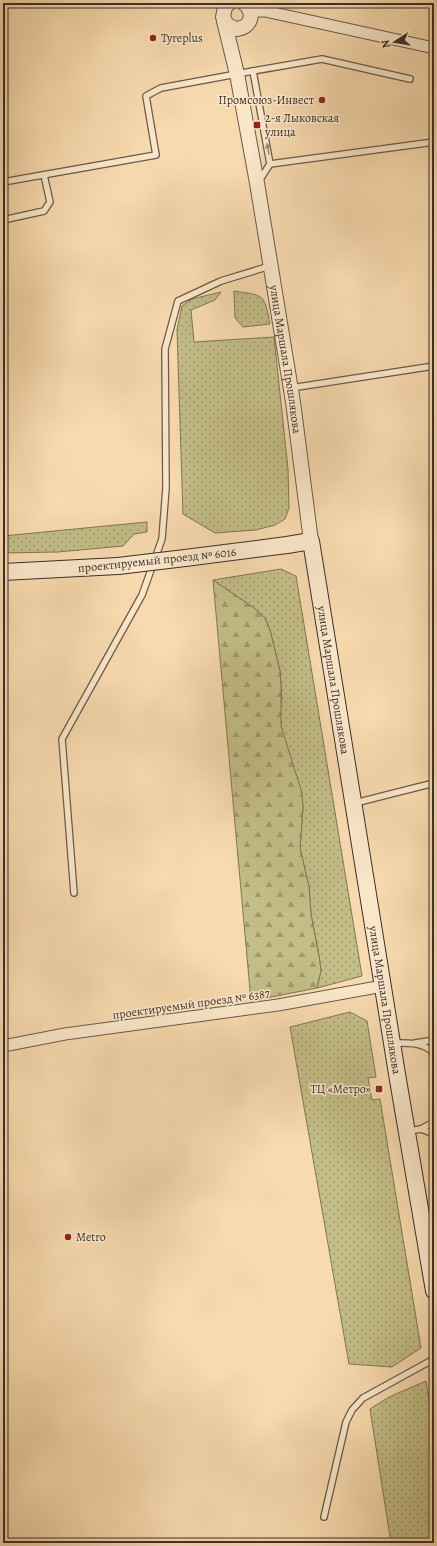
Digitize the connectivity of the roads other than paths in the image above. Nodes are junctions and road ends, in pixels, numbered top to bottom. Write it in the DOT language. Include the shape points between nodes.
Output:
graph roads {
  1 [pos="226,4"];
  2 [pos="248,7"];
  3 [pos="224,21"];
  4 [pos="246,26"];
  5 [pos="434,48"];
  6 [pos="236,71"];
  7 [pos="253,71"];
  8 [pos="410,79"];
  9 [pos="434,142"];
  10 [pos="270,164"];
  11 [pos="44,175"];
  12 [pos="3,182"];
  13 [pos="257,183"];
  14 [pos="3,220"];
  15 [pos="270,266"];
  16 [pos="434,366"];
  17 [pos="291,388"];
  18 [pos="310,541"];
  19 [pos="3,572"];
  20 [pos="434,783"];
  21 [pos="353,803"];
  22 [pos="74,893"];
  23 [pos="383,986"];
  24 [pos="434,1040"];
  25 [pos="392,1042"];
  26 [pos="414,1043"];
  27 [pos="3,1046"];
  28 [pos="434,1053"];
  29 [pos="434,1122"];
  30 [pos="434,1127"];
  31 [pos="414,1131"];
  32 [pos="434,1134"];
  33 [pos="434,1291"];
  34 [pos="434,1360"];
  35 [pos="324,1517"];
  1 -- 3 [label="street, улица Маршала Прошлякова"];
  2 -- 4 [label="street, улица Маршала Прошлякова" via="250,20"];
  2 -- 5 [label="street"];
  3 -- 4 [label="street" via="231,28"];
  3 -- 6 [label="street, улица Маршала Прошлякова"];
  4 -- 6 [label="street, улица Маршала Прошлякова" via="240,36"];
  6 -- 7 [label="lane"];
  6 -- 11 [label="lane" via="161,88 146,96 156,155"];
  6 -- 13 [label="street, улица Маршала Прошлякова"];
  7 -- 8 [label="lane" via="322,59"];
  10 -- 7 [label="lane, one-way"];
  9 -- 10 [label="lane"];
  10 -- 13 [label="lane"];
  11 -- 12 [label="lane"];
  11 -- 14 [label="lane" via="50,202 44,211"];
  13 -- 15 [label="street, улица Маршала Прошлякова"];
  15 -- 17 [label="street, улица Маршала Прошлякова"];
  15 -- 22 [label="lane" via="221,281 178,301 165,349 166,488 162,539 142,595 62,739"];
  16 -- 17 [label="lane"];
  17 -- 18 [label="street, улица Маршала Прошлякова"];
  18 -- 19 [label="main road, проектируемый проезд № 6016, bridge" via="118,566"];
  18 -- 21 [label="main road, улица Маршала Прошлякова"];
  20 -- 21 [label="lane"];
  21 -- 23 [label="main road, улица Маршала Прошлякова"];
  23 -- 25 [label="main road, улица Маршала Прошлякова"];
  23 -- 27 [label="street, проектируемый проезд № 6387" via="278,1005 65,1034"];
  24 -- 26 [label="lane"];
  25 -- 26 [label="lane"];
  25 -- 31 [label="main road, улица Маршала Прошлякова"];
  26 -- 28 [label="lane" via="429,1048"];
  29 -- 31 [label="lane"];
  30 -- 31 [label="lane"];
  31 -- 32 [label="lane"];
  31 -- 33 [label="main road, улица Маршала Прошлякова"];
  34 -- 35 [label="lane" via="379,1388 363,1398 352,1410 346,1422"];
}
